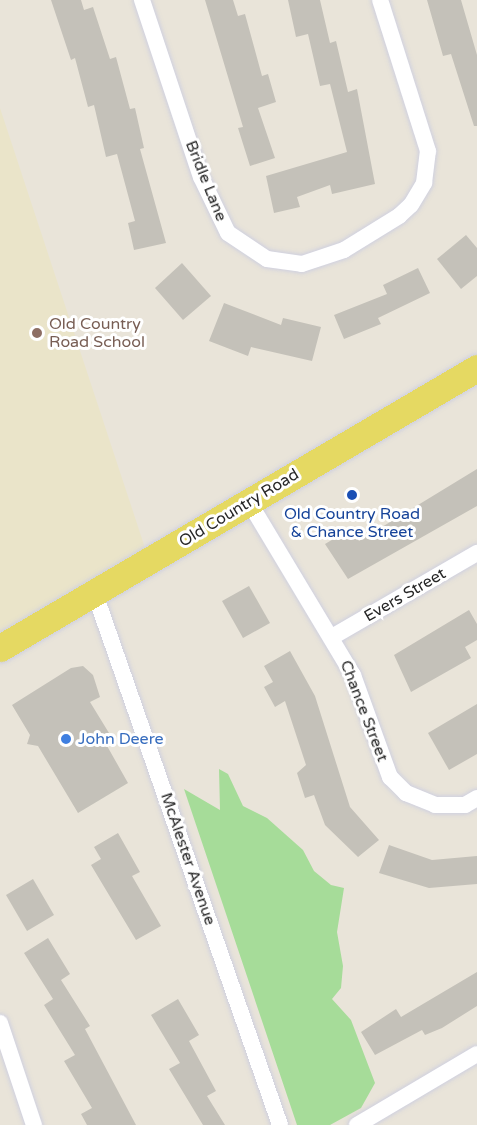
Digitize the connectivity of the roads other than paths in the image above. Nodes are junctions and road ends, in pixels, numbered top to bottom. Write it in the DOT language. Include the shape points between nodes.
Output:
graph roads {
  1 [pos="142,0"];
  2 [pos="380,0"];
  3 [pos="477,368"];
  4 [pos="249,502"];
  5 [pos="477,553"];
  6 [pos="95,594"];
  7 [pos="332,637"];
  8 [pos="0,648"];
  9 [pos="477,798"];
  10 [pos="0,1023"];
  11 [pos="477,1054"];
  12 [pos="34,1125"];
  13 [pos="280,1125"];
  14 [pos="357,1125"];
  1 -- 2 [label="street, Bridle Lane" via="201,177 228,233 267,259 302,264 344,250 399,216 424,183 429,151"];
  3 -- 4 [label="main road, Old Country Road"];
  4 -- 6 [label="main road, Old Country Road"];
  4 -- 7 [label="street, Chance Street"];
  5 -- 7 [label="street, Evers Street"];
  6 -- 8 [label="main road, Old Country Road"];
  6 -- 13 [label="street, McAlester Avenue"];
  7 -- 9 [label="street, Chance Street" via="353,675 390,777 406,793 435,805 465,805"];
  10 -- 12 [label="street"];
  11 -- 14 [label="street"];
}
